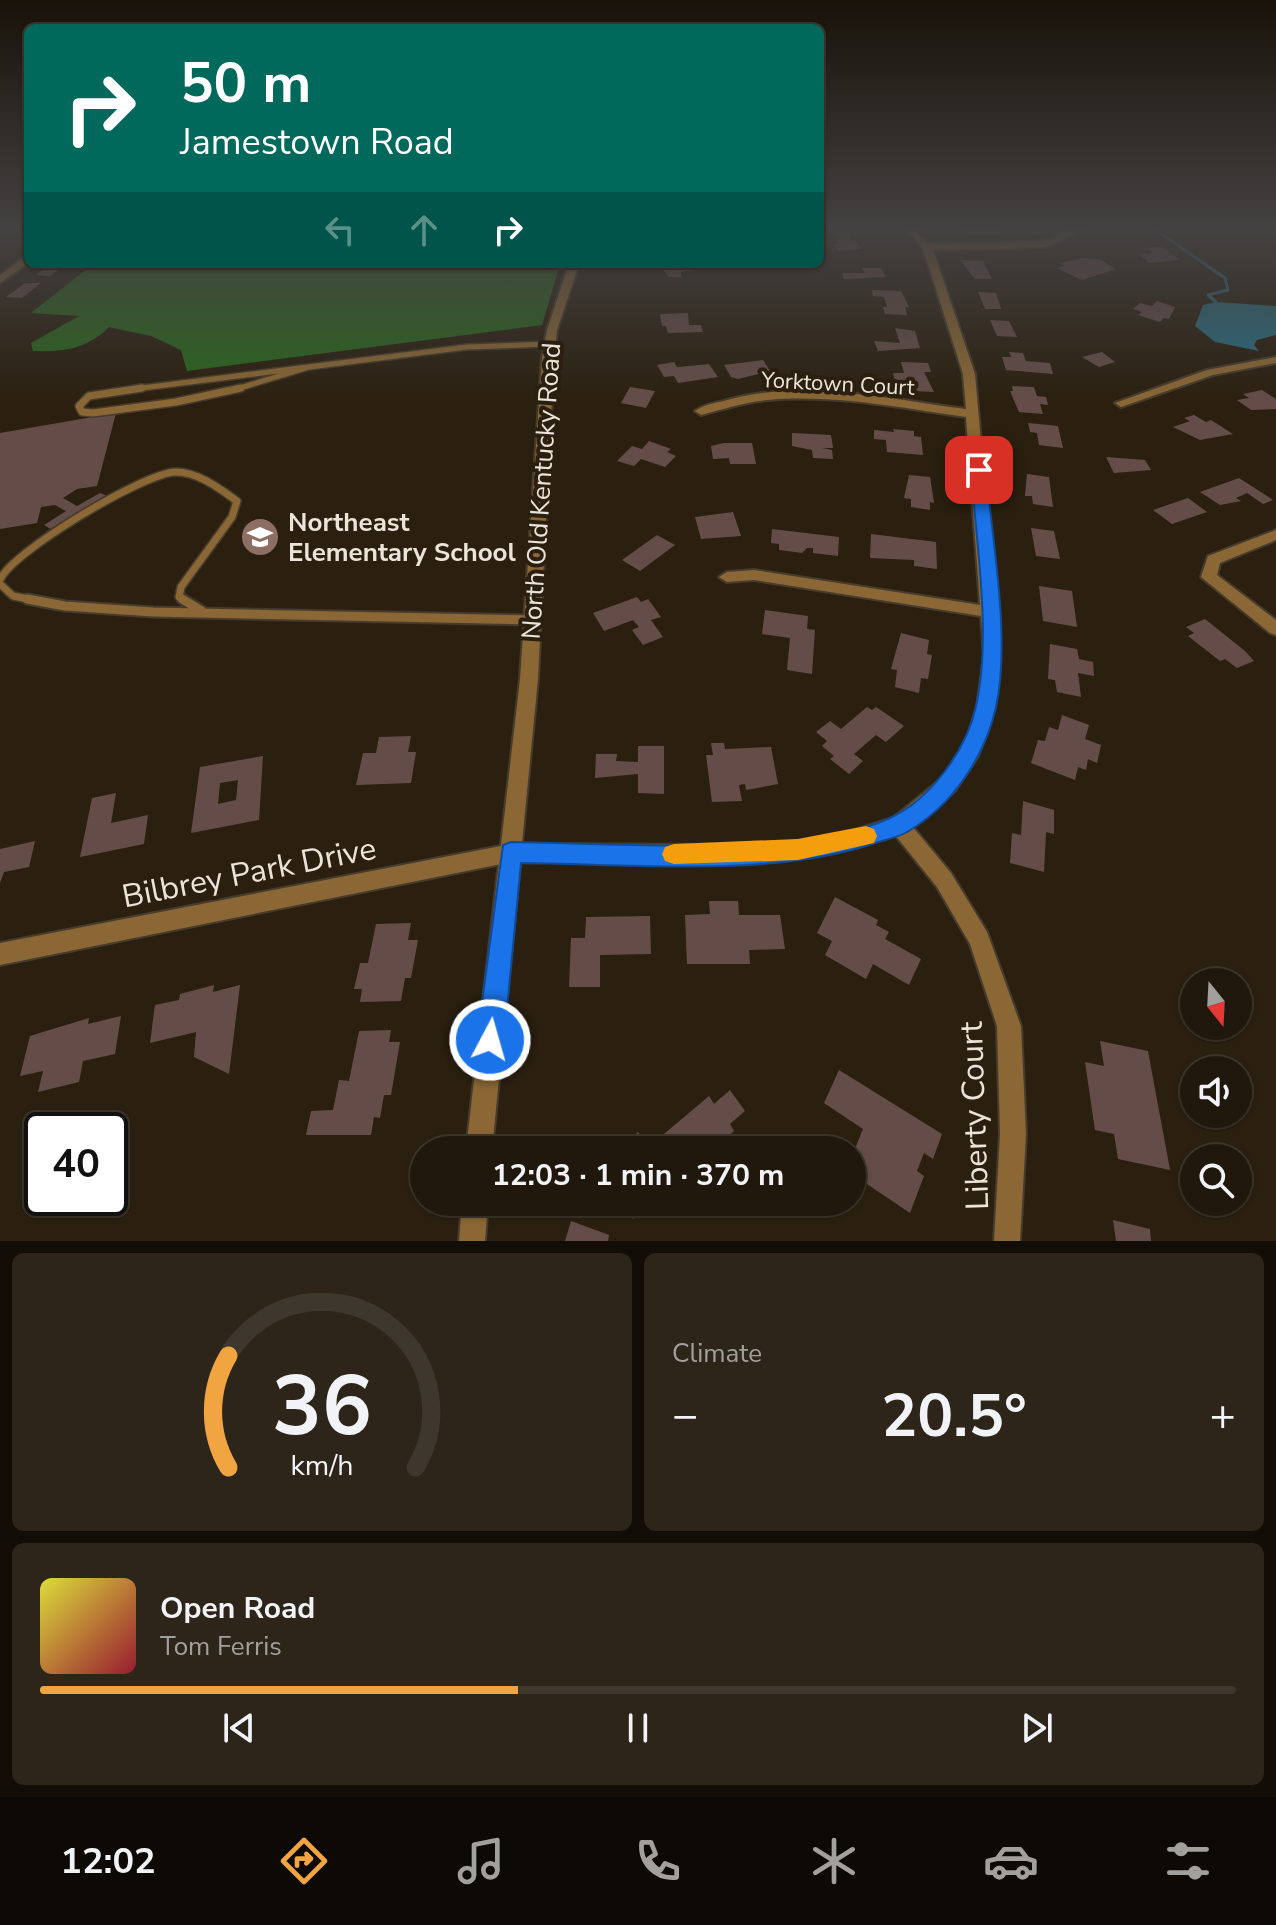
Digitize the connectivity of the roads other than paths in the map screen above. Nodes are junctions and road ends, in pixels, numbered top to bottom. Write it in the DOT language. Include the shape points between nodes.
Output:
graph roads {
  1 [pos="567,286"];
  2 [pos="941,286"];
  3 [pos="550,344"];
  4 [pos="1276,360"];
  5 [pos="309,367"];
  6 [pos="1121,403"];
  7 [pos="701,411"];
  8 [pos="974,414"];
  9 [pos="1276,535"];
  10 [pos="727,577"];
  11 [pos="0,582"];
  12 [pos="989,612"];
  13 [pos="207,613"];
  14 [pos="533,620"];
  15 [pos="1276,629"];
  16 [pos="899,825"];
  17 [pos="511,853"];
  18 [pos="0,954"];
  19 [pos="481,1136"];
  20 [pos="474,1216"];
  21 [pos="472,1241"];
  22 [pos="1007,1241"];
  1 -- 3 [label="street, North Old Kentucky Road"];
  2 -- 8 [label="street" via="962,346"];
  3 -- 5 [label="lane" via="467,347"];
  3 -- 14 [label="street, North Old Kentucky Road"];
  4 -- 6 [label="street" via="1226,368"];
  5 -- 5 [label="lane" via="101,393 79,406 82,412 93,413 198,400"];
  7 -- 8 [label="street, Yorktown Court" via="765,396"];
  8 -- 12 [label="street"];
  9 -- 15 [label="street" via="1213,560 1209,577"];
  10 -- 12 [label="street" via="754,575"];
  11 -- 13 [label="lane" via="13,596 65,606"];
  11 -- 13 [label="lane" via="4,569 20,556 129,489 158,474 178,472 213,484 237,501 232,517 181,587 179,597"];
  12 -- 16 [label="street" via="992,656 986,707 972,751 948,785"];
  13 -- 14 [label="lane"];
  14 -- 17 [label="street, North Old Kentucky Road"];
  16 -- 17 [label="street, Bilbrey Park Drive" via="798,850"];
  16 -- 22 [label="street, Liberty Court" via="944,880 979,939 1009,1026 1013,1134"];
  17 -- 18 [label="street, Bilbrey Park Drive"];
  17 -- 19 [label="street, North Old Kentucky Road"];
  20 -- 21 [label="street"];
}
